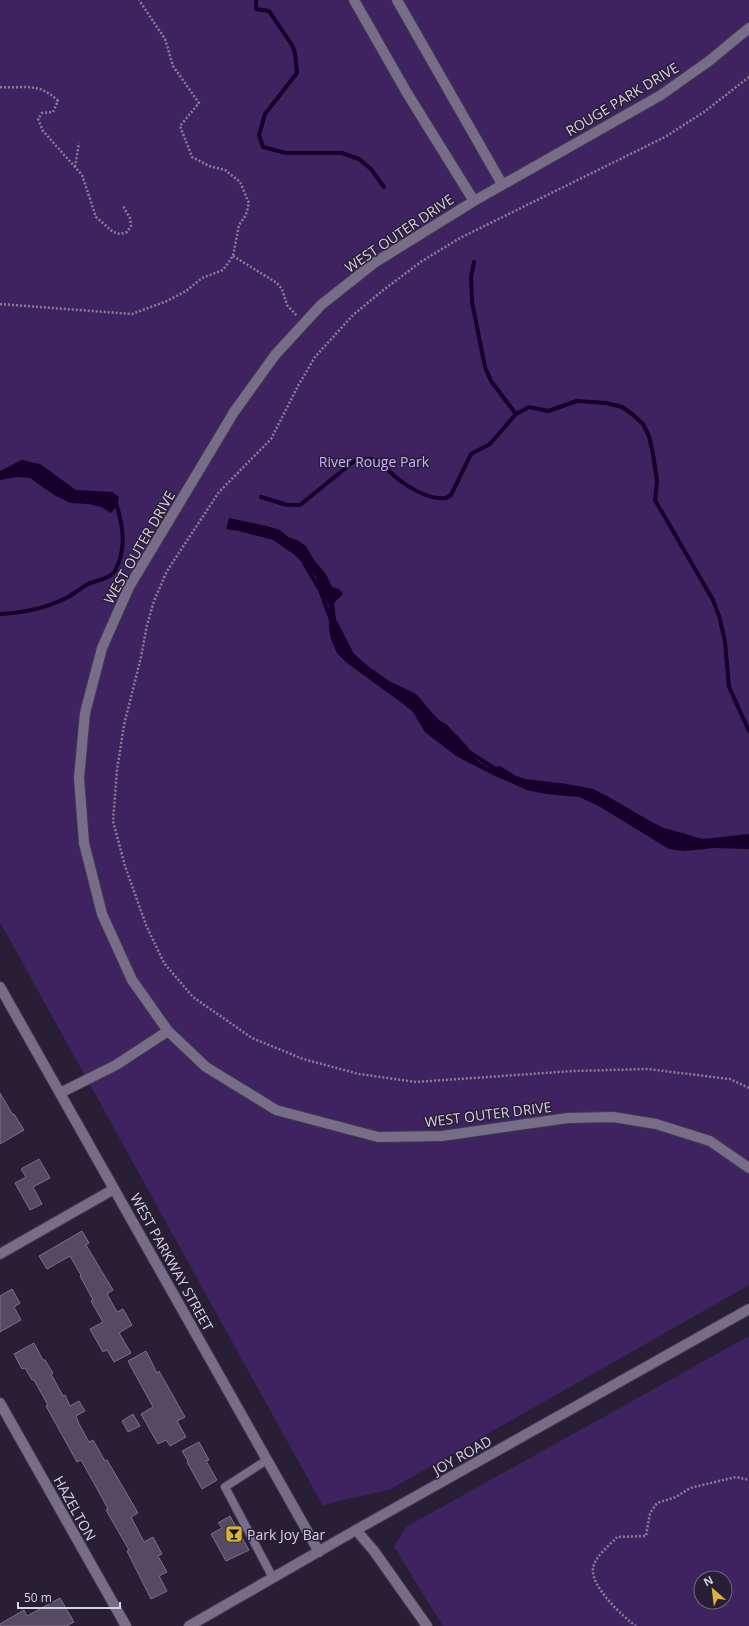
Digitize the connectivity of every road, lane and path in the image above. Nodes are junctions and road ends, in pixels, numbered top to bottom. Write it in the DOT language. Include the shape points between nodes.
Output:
graph roads {
  1 [pos="139,0"];
  2 [pos="354,0"];
  3 [pos="397,0"];
  4 [pos="749,28"];
  5 [pos="749,77"];
  6 [pos="0,87"];
  7 [pos="79,144"];
  8 [pos="75,167"];
  9 [pos="502,184"];
  10 [pos="474,200"];
  11 [pos="122,206"];
  12 [pos="233,256"];
  13 [pos="0,304"];
  14 [pos="304,323"];
  15 [pos="0,986"];
  16 [pos="168,1031"];
  17 [pos="749,1088"];
  18 [pos="60,1093"];
  19 [pos="749,1168"];
  20 [pos="114,1189"];
  21 [pos="0,1254"];
  22 [pos="749,1309"];
  23 [pos="0,1403"];
  24 [pos="267,1460"];
  25 [pos="749,1480"];
  26 [pos="356,1530"];
  27 [pos="319,1552"];
  28 [pos="273,1578"];
  29 [pos="126,1626"];
  30 [pos="191,1626"];
  31 [pos="428,1626"];
  32 [pos="636,1626"];
  1 -- 12 [label="path" via="165,39 173,66 199,103 180,126 192,157 209,166 225,170 240,182 249,203 246,215 239,225"];
  2 -- 10 [label="main road, WEST OUTER DRIVE" via="407,93"];
  3 -- 9 [label="main road"];
  4 -- 9 [label="main road, ROUGE PARK DRIVE" via="709,61 661,95"];
  5 -- 17 [label="path" via="704,112 665,137 460,238 422,261 353,315 315,357 271,439 219,492 167,571 147,625 124,725 113,821 125,866 146,925 164,963 193,997 252,1038 303,1059 359,1074 416,1082 573,1071 647,1069 730,1079"];
  6 -- 8 [label="path" via="30,86 51,94 58,101 53,112 42,113 38,119 43,131"];
  7 -- 8 [label="path"];
  8 -- 11 [label="path" via="82,175 96,218 113,232 120,234 127,232 131,226 130,218"];
  9 -- 10 [label="main road, WEST OUTER DRIVE"];
  10 -- 14 [label="main road, WEST OUTER DRIVE" via="374,263 321,305"];
  12 -- 13 [label="path" via="223,270 202,278 186,291 167,301 132,314"];
  12 -- 14 [label="path" via="277,283 282,289 287,305"];
  14 -- 16 [label="main road, WEST OUTER DRIVE" via="275,355 234,412 129,587 102,648 85,713 79,778 84,843 102,914 132,980"];
  15 -- 18 [label="main road, WEST PARKWAY STREET"];
  16 -- 18 [label="main road" via="116,1065"];
  16 -- 19 [label="main road, WEST OUTER DRIVE" via="206,1067 276,1110 378,1137 442,1136 568,1118 613,1117 656,1124 710,1141"];
  18 -- 20 [label="main road, WEST PARKWAY STREET"];
  20 -- 21 [label="main road"];
  20 -- 24 [label="main road, WEST PARKWAY STREET"];
  22 -- 26 [label="main road, JOY ROAD"];
  23 -- 29 [label="main road, HAZELTON"];
  24 -- 27 [label="main road, WEST PARKWAY STREET"];
  24 -- 28 [label="lane" via="225,1487"];
  25 -- 32 [label="path" via="736,1477 690,1488 676,1497 657,1503 650,1513 646,1536 617,1537 597,1559 593,1568 598,1586 609,1602"];
  26 -- 27 [label="main road, JOY ROAD"];
  26 -- 31 [label="main road"];
  27 -- 28 [label="main road, JOY ROAD"];
  28 -- 30 [label="main road, JOY ROAD"];
}
